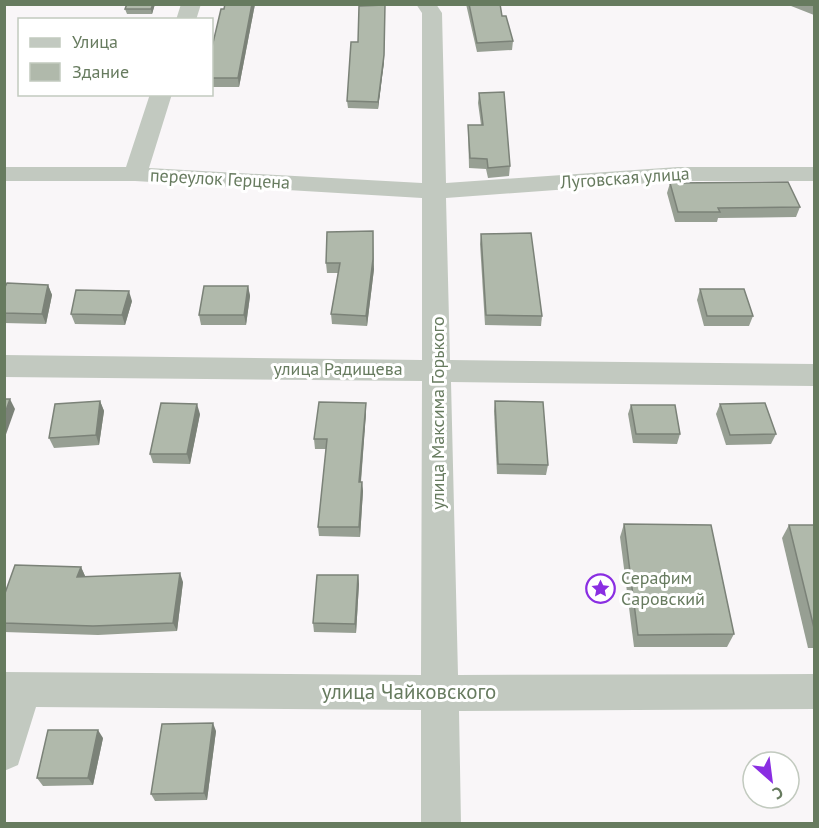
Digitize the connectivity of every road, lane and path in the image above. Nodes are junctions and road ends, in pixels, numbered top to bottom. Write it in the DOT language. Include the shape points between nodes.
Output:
graph roads {
  1 [pos="425,4"];
  2 [pos="160,96"];
  3 [pos="4,174"];
  4 [pos="135,174"];
  5 [pos="814,174"];
  6 [pos="436,191"];
  7 [pos="4,366"];
  8 [pos="438,369"];
  9 [pos="814,375"];
  10 [pos="14,689"];
  11 [pos="814,692"];
  12 [pos="440,693"];
  13 [pos="4,752"];
  14 [pos="441,824"];
  1 -- 6 [label="street, улица Максима Горького" via="432,13"];
  2 -- 4 [label="street"];
  3 -- 4 [label="street, переулок Герцена"];
  4 -- 6 [label="street, переулок Герцена"];
  5 -- 6 [label="street, Луговская улица" via="678,174"];
  6 -- 8 [label="street, улица Максима Горького"];
  7 -- 8 [label="street, улица Радищева"];
  8 -- 9 [label="street, улица Радищева"];
  8 -- 12 [label="street, улица Максима Горького"];
  10 -- 12 [label="street, улица Чайковского"];
  10 -- 13 [label="street"];
  11 -- 12 [label="street, улица Чайковского"];
  12 -- 14 [label="street, улица Максима Горького"];
}
